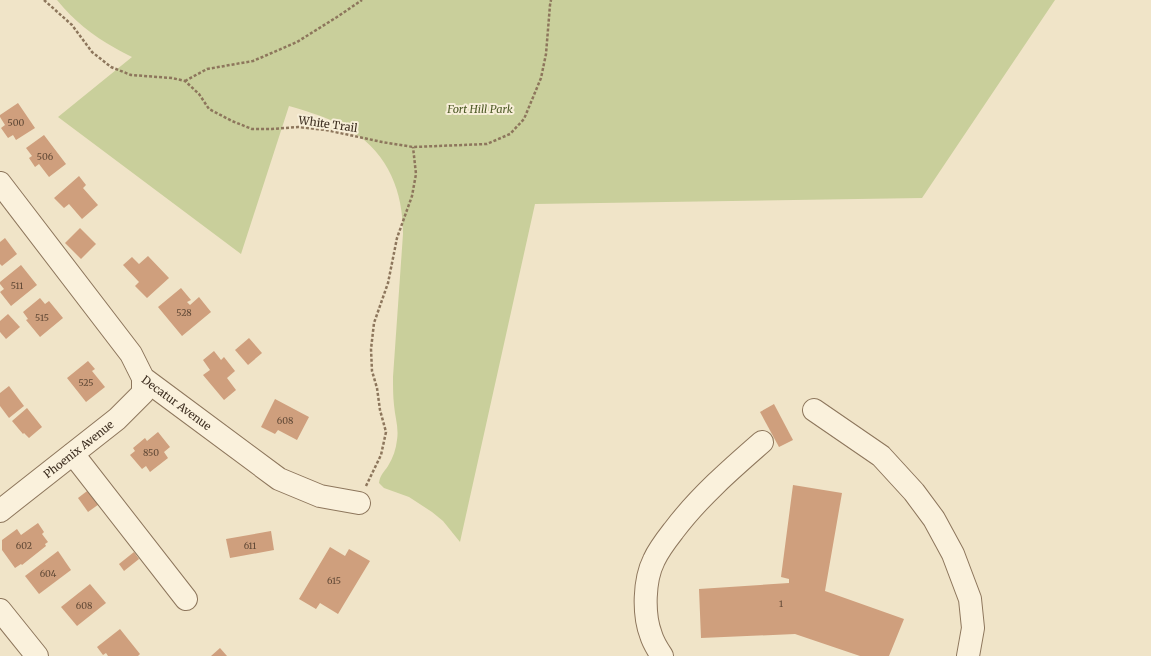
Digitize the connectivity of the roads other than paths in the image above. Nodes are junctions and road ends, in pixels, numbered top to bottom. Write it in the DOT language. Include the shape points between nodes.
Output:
graph roads {
  1 [pos="0,183"];
  2 [pos="143,378"];
  3 [pos="814,410"];
  4 [pos="762,442"];
  5 [pos="73,454"];
  6 [pos="359,503"];
  7 [pos="0,511"];
  8 [pos="186,599"];
  9 [pos="0,610"];
  10 [pos="37,656"];
  11 [pos="662,656"];
  12 [pos="968,656"];
  1 -- 2 [label="street, Decatur Avenue" via="131,354"];
  2 -- 5 [label="street, Phoenix Avenue" via="143,393 117,419"];
  2 -- 6 [label="street, Decatur Avenue" via="279,479 320,496"];
  3 -- 12 [label="street" via="881,456 914,492 934,519 953,554 970,599 973,628"];
  4 -- 11 [label="street" via="723,476 685,516 653,560 646,587 646,614 650,634"];
  5 -- 7 [label="street, Phoenix Avenue"];
  5 -- 8 [label="street"];
  9 -- 10 [label="street"];
}
